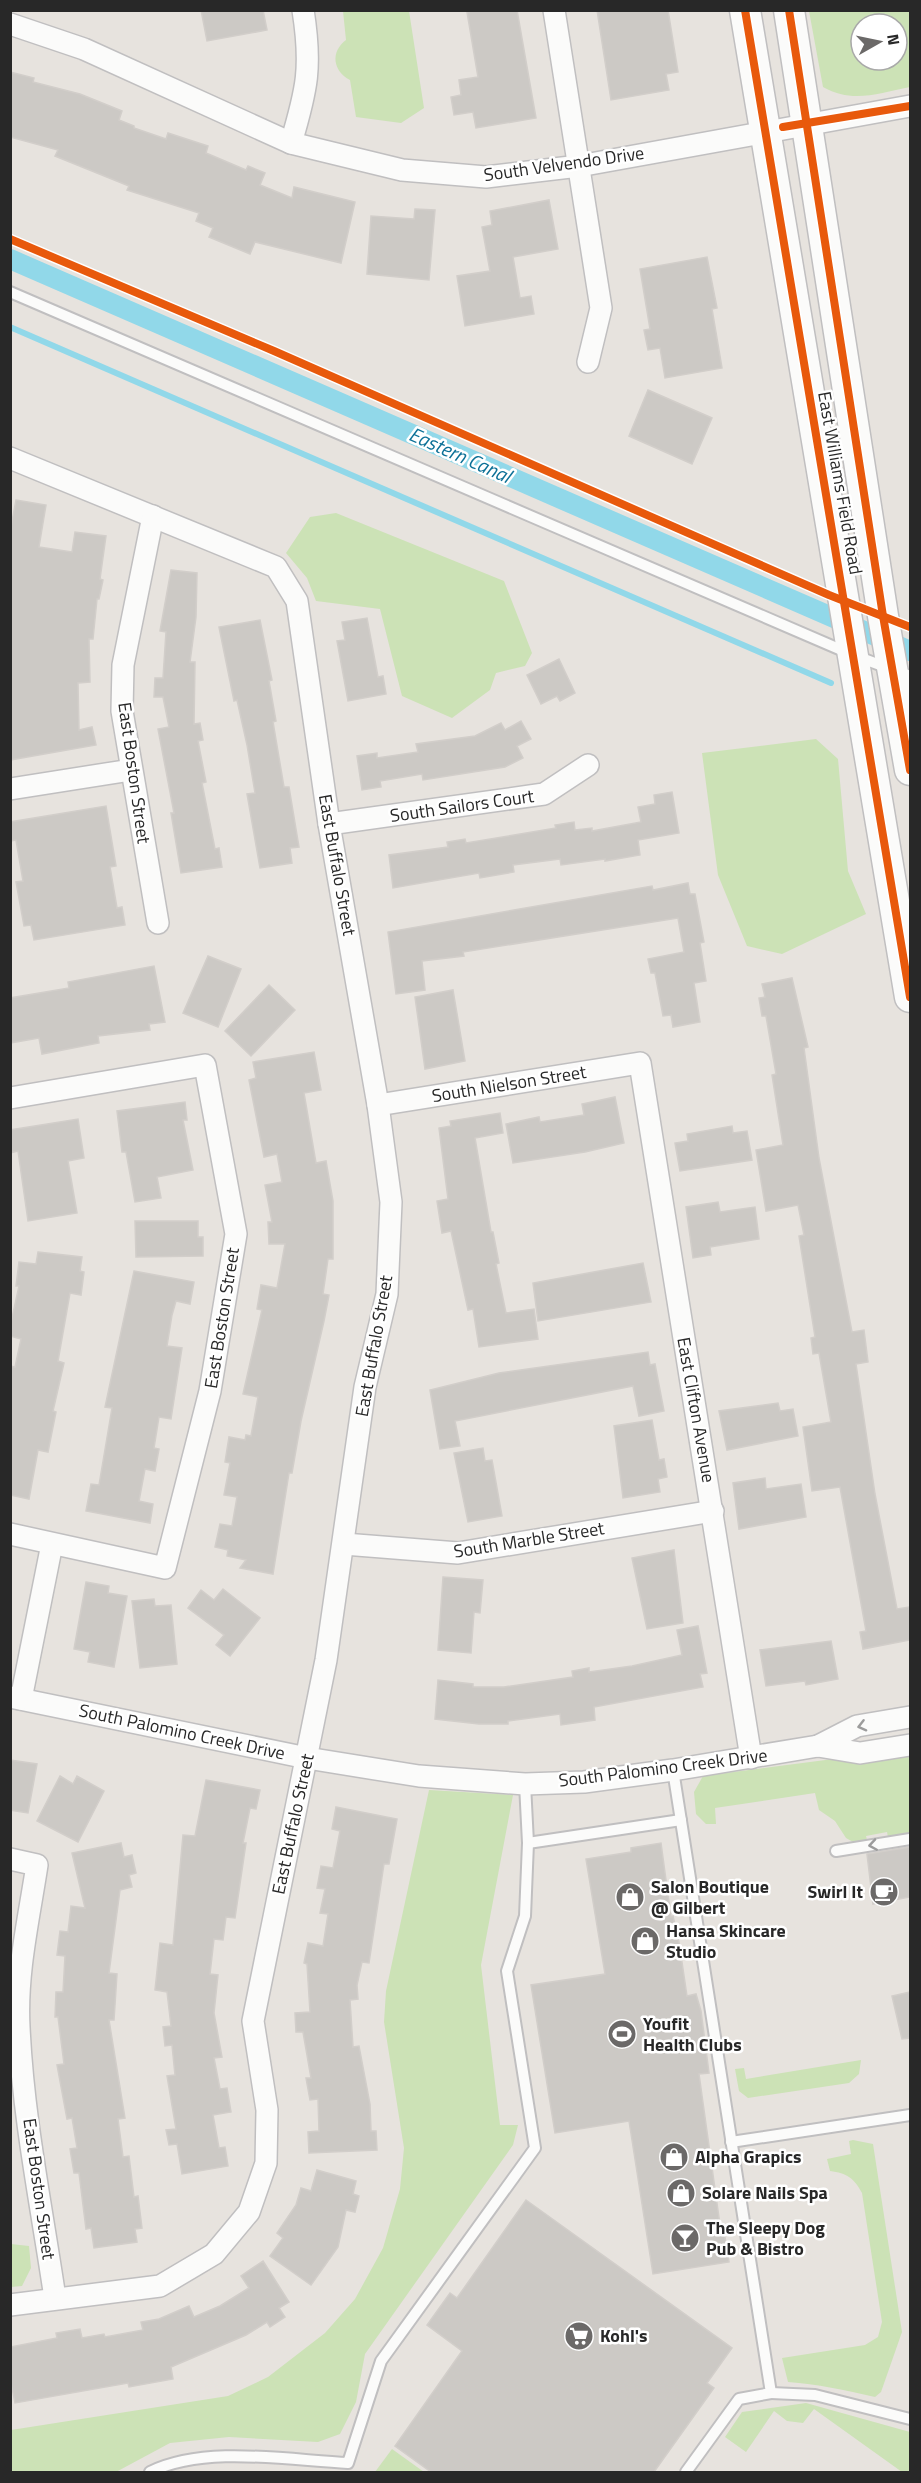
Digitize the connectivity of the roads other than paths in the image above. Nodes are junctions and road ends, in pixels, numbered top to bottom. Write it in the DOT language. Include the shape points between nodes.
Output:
graph roads {
  1 [pos="303,10"];
  2 [pos="554,10"];
  3 [pos="744,10"];
  4 [pos="789,10"];
  5 [pos="19,20"];
  6 [pos="910,106"];
  7 [pos="785,128"];
  8 [pos="291,143"];
  9 [pos="579,166"];
  10 [pos="10,291"];
  11 [pos="588,362"];
  12 [pos="10,458"];
  13 [pos="153,516"];
  14 [pos="854,655"];
  15 [pos="901,673"];
  16 [pos="588,765"];
  17 [pos="131,770"];
  18 [pos="910,770"];
  19 [pos="10,789"];
  20 [pos="329,824"];
  21 [pos="158,923"];
  22 [pos="910,997"];
  23 [pos="640,1062"];
  24 [pos="10,1098"];
  25 [pos="378,1106"];
  26 [pos="713,1511"];
  27 [pos="10,1534"];
  28 [pos="52,1544"];
  29 [pos="344,1544"];
  30 [pos="16,1698"];
  31 [pos="910,1717"];
  32 [pos="910,1745"];
  33 [pos="818,1746"];
  34 [pos="307,1758"];
  35 [pos="751,1758"];
  36 [pos="673,1770"];
  37 [pos="525,1784"];
  38 [pos="681,1820"];
  39 [pos="910,1839"];
  40 [pos="528,1843"];
  41 [pos="836,1851"];
  42 [pos="10,1859"];
  43 [pos="910,2115"];
  44 [pos="731,2142"];
  45 [pos="55,2298"];
  46 [pos="10,2305"];
  47 [pos="771,2393"];
  48 [pos="910,2419"];
  49 [pos="329,2467"];
  50 [pos="150,2472"];
  51 [pos="686,2472"];
  1 -- 8 [label="street" via="310,51 307,89"];
  2 -- 9 [label="street"];
  3 -- 7 [label="main road, East Williams Field Road"];
  4 -- 7 [label="main road, East Williams Field Road"];
  5 -- 8 [label="street, South Velvendo Drive"];
  6 -- 7 [label="street, South Velvendo Drive"];
  7 -- 9 [label="street, South Velvendo Drive"];
  7 -- 14 [label="main road, East Williams Field Road"];
  7 -- 15 [label="main road, East Williams Field Road" via="883,616"];
  8 -- 9 [label="street, South Velvendo Drive" via="402,170 486,177"];
  9 -- 11 [label="street" via="602,308"];
  10 -- 14 [label="lane"];
  12 -- 13 [label="street, East Buffalo Street"];
  13 -- 17 [label="street, East Boston Street" via="123,665 122,711"];
  13 -- 20 [label="street, East Buffalo Street" via="276,567 297,601"];
  14 -- 15 [label="lane"];
  14 -- 22 [label="main road, East Williams Field Road"];
  15 -- 18 [label="main road, East Williams Field Road"];
  16 -- 20 [label="street, South Sailors Court" via="544,794"];
  17 -- 19 [label="street"];
  17 -- 21 [label="street, East Boston Street"];
  20 -- 25 [label="street, East Buffalo Street"];
  23 -- 25 [label="street, South Nielson Street"];
  23 -- 26 [label="street, East Clifton Avenue"];
  24 -- 28 [label="street, East Boston Street" via="205,1065 236,1234 210,1391 165,1568"];
  25 -- 29 [label="street, East Buffalo Street" via="391,1202 387,1294 365,1388"];
  26 -- 29 [label="street, South Marble Street" via="458,1553"];
  26 -- 35 [label="street, East Clifton Avenue"];
  27 -- 28 [label="street"];
  28 -- 30 [label="street"];
  29 -- 34 [label="street, East Buffalo Street"];
  30 -- 34 [label="street, South Palomino Creek Drive"];
  31 -- 33 [label="street, South Palomino Creek Drive, one-way" via="857,1726"];
  32 -- 33 [label="street, South Palomino Creek Drive" via="861,1753"];
  33 -- 35 [label="street, South Palomino Creek Drive"];
  34 -- 37 [label="street, South Palomino Creek Drive" via="419,1776"];
  34 -- 45 [label="street, East Buffalo Street" via="253,2020 267,2110 266,2163 249,2212 214,2254 160,2286"];
  35 -- 36 [label="street, South Palomino Creek Drive"];
  36 -- 37 [label="street, South Palomino Creek Drive" via="584,1782"];
  36 -- 38 [label="lane"];
  37 -- 40 [label="lane"];
  38 -- 40 [label="lane"];
  38 -- 44 [label="lane"];
  39 -- 41 [label="lane, one-way"];
  40 -- 49 [label="lane" via="525,1916 507,1971 535,2148 381,2361 348,2463"];
  42 -- 45 [label="street, East Boston Street" via="38,1865 22,1961 18,2026"];
  43 -- 44 [label="lane"];
  44 -- 47 [label="lane"];
  45 -- 46 [label="street, East Buffalo Street"];
  47 -- 48 [label="lane" via="815,2395"];
  47 -- 51 [label="lane" via="739,2399"];
  49 -- 50 [label="lane" via="228,2456 166,2465"];
}
